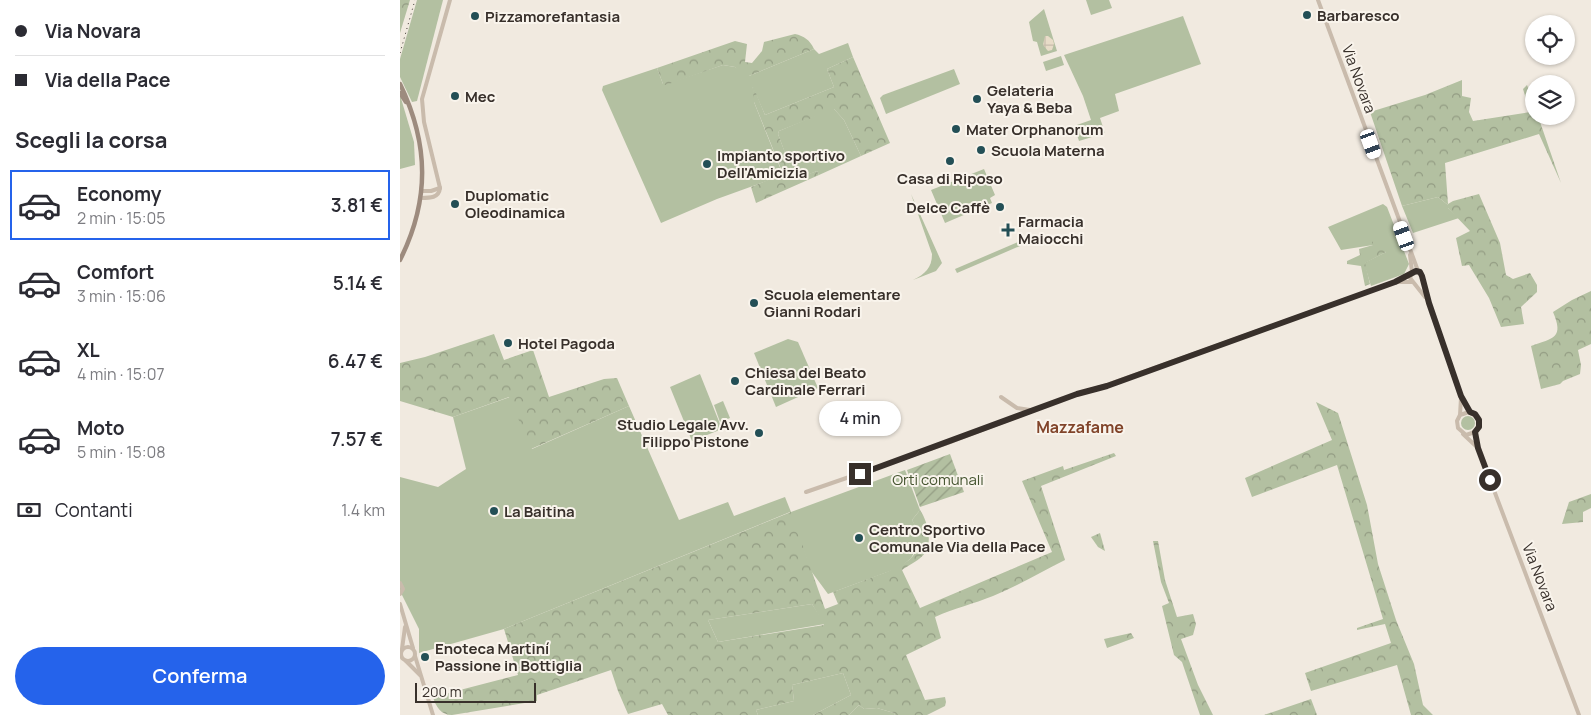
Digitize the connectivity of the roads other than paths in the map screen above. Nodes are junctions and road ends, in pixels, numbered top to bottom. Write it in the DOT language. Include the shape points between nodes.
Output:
graph roads {
  1 [pos="450,0"];
  2 [pos="1318,0"];
  3 [pos="400,84"];
  4 [pos="400,92"];
  5 [pos="408,105"];
  6 [pos="440,188"];
  7 [pos="422,191"];
  8 [pos="421,198"];
  9 [pos="1410,249"];
  10 [pos="400,260"];
  11 [pos="1418,271"];
  12 [pos="1411,273"];
  13 [pos="1422,278"];
  14 [pos="1395,282"];
  15 [pos="1413,282"];
  16 [pos="1429,303"];
  17 [pos="1461,396"];
  18 [pos="1001,397"];
  19 [pos="1033,411"];
  20 [pos="1470,412"];
  21 [pos="1460,415"];
  22 [pos="1475,432"];
  23 [pos="1462,433"];
  24 [pos="1478,448"];
  25 [pos="806,492"];
  26 [pos="400,583"];
  27 [pos="401,593"];
  28 [pos="400,604"];
  29 [pos="405,622"];
  30 [pos="412,648"];
  31 [pos="402,649"];
  32 [pos="415,656"];
  33 [pos="406,661"];
  34 [pos="422,677"];
  35 [pos="433,715"];
  36 [pos="1580,715"];
  1 -- 6 [label="street" via="422,99 424,122"];
  2 -- 9 [label="street, Via Novara"];
  3 -- 5 [label="main road"];
  4 -- 5 [label="main road"];
  5 -- 7 [label="main road" via="421,154"];
  6 -- 7 [label="street"];
  6 -- 8 [label="street" via="436,196"];
  7 -- 8 [label="main road"];
  8 -- 10 [label="main road" via="414,229"];
  9 -- 11 [label="street, Via Novara"];
  9 -- 12 [label="street, Via Novara"];
  11 -- 12 [label="street"];
  11 -- 13 [label="street, Via Novara"];
  12 -- 14 [label="street"];
  12 -- 15 [label="street, Via Novara"];
  13 -- 15 [label="street" via="1420,282"];
  13 -- 16 [label="street, Via Novara"];
  14 -- 15 [label="street"];
  14 -- 19 [label="street"];
  15 -- 16 [label="street, Via Novara"];
  16 -- 17 [label="street, Via Novara"];
  17 -- 20 [label="street, Via Novara"];
  17 -- 21 [label="street, Via Novara"];
  18 -- 19 [label="street" via="1017,408"];
  19 -- 25 [label="street"];
  20 -- 21 [label="street"];
  20 -- 22 [label="street, Via Novara" via="1479,420"];
  21 -- 23 [label="street, Via Novara" via="1457,425"];
  22 -- 23 [label="street" via="1469,435"];
  22 -- 24 [label="street, Via Novara"];
  23 -- 24 [label="street, Via Novara"];
  24 -- 36 [label="street, Via Novara"];
  26 -- 27 [label="street" via="403,587"];
  27 -- 28 [label="street"];
  28 -- 29 [label="street"];
  29 -- 30 [label="street"];
  29 -- 31 [label="street"];
  30 -- 31 [label="street"];
  30 -- 32 [label="street"];
  31 -- 33 [label="street" via="401,657"];
  32 -- 33 [label="street"];
  32 -- 34 [label="street"];
  33 -- 34 [label="street"];
  34 -- 35 [label="street"];
}
